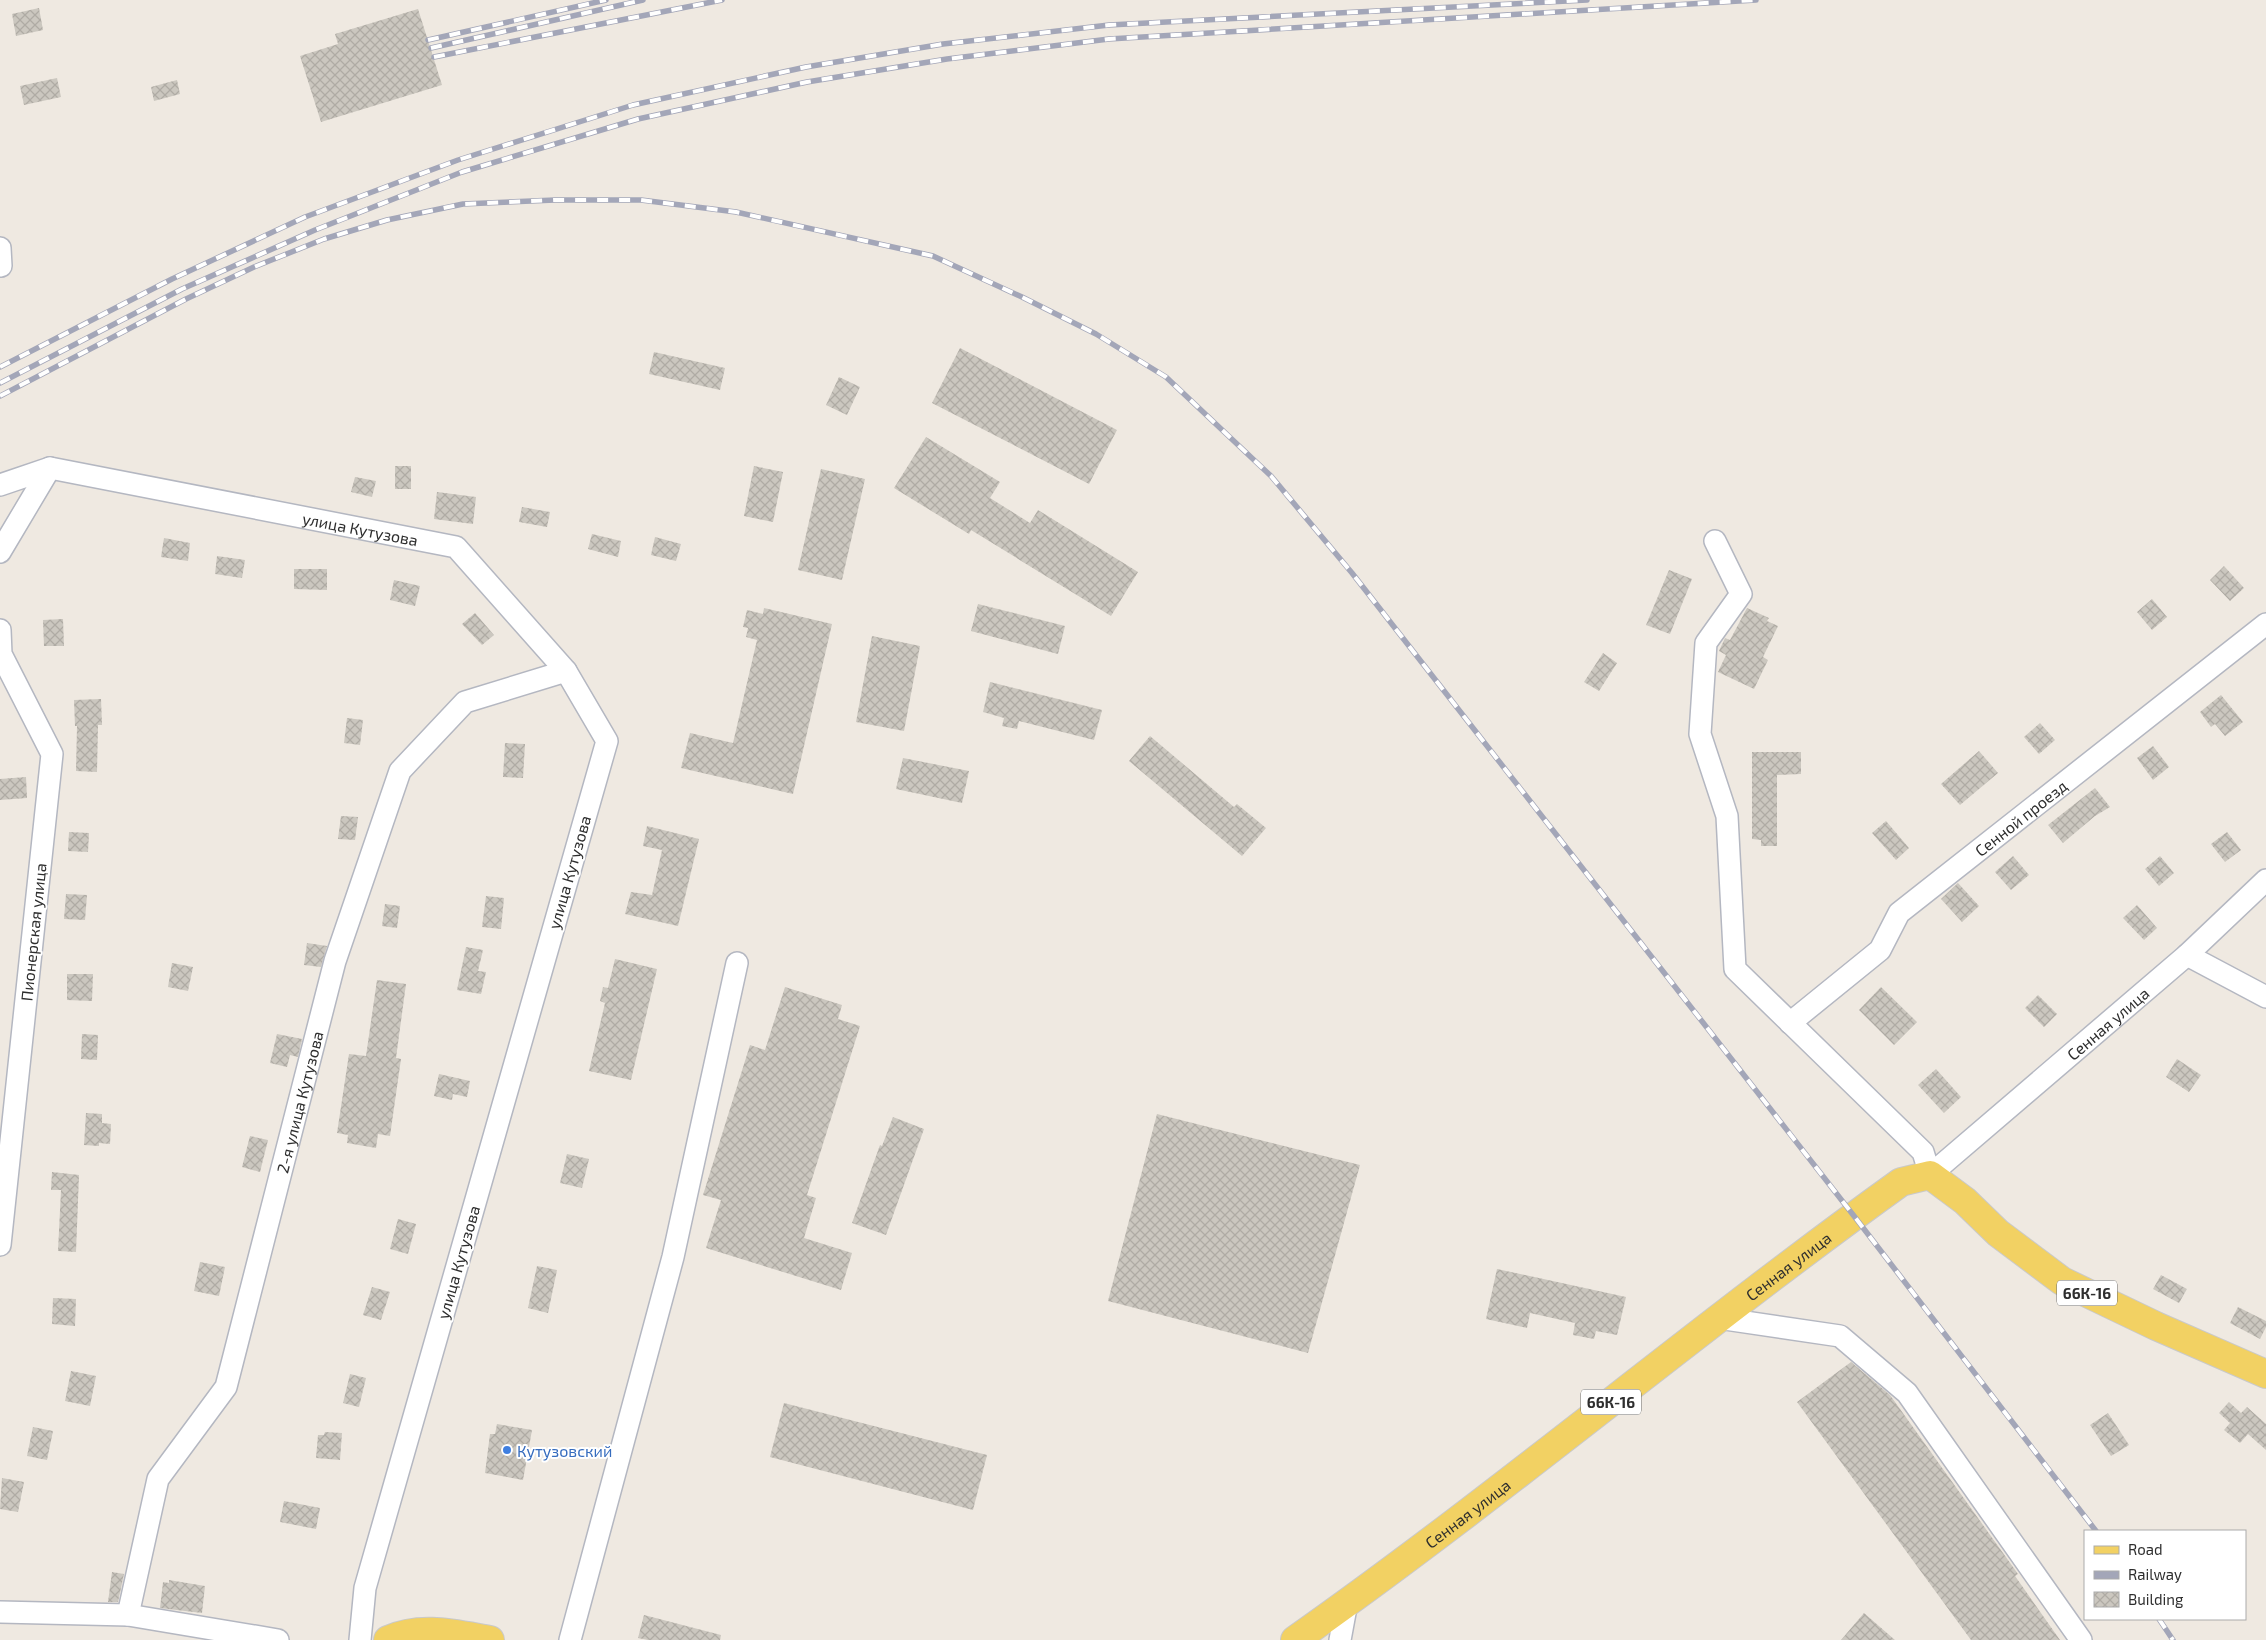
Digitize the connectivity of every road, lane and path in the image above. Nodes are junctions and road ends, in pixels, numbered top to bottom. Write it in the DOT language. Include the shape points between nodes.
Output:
graph roads {
  1 [pos="0,248"];
  2 [pos="1,266"];
  3 [pos="50,468"];
  4 [pos="0,485"];
  5 [pos="1715,541"];
  6 [pos="0,552"];
  7 [pos="2266,624"];
  8 [pos="0,630"];
  9 [pos="566,671"];
  10 [pos="2266,880"];
  11 [pos="2188,955"];
  12 [pos="737,963"];
  13 [pos="2266,997"];
  14 [pos="1790,1023"];
  15 [pos="1930,1175"];
  16 [pos="0,1245"];
  17 [pos="1718,1318"];
  18 [pos="2266,1374"];
  19 [pos="1347,1602"];
  20 [pos="0,1612"];
  21 [pos="128,1615"];
  22 [pos="278,1640"];
  23 [pos="360,1640"];
  24 [pos="388,1640"];
  25 [pos="490,1640"];
  26 [pos="570,1640"];
  27 [pos="1296,1640"];
  28 [pos="1340,1640"];
  29 [pos="2081,1640"];
  1 -- 2 [label="street"];
  3 -- 4 [label="street"];
  3 -- 6 [label="street"];
  3 -- 9 [label="street, улица Кутузова" via="456,548"];
  5 -- 14 [label="street" via="1741,594 1706,643 1700,734 1726,816 1734,969"];
  7 -- 14 [label="street, Сенной проезд" via="1899,913 1880,950"];
  8 -- 16 [label="street, Пионерская улица" via="1,654 52,754"];
  9 -- 21 [label="street, 2-я улица Кутузова" via="465,702 400,771 335,961 226,1386 158,1478"];
  9 -- 23 [label="street, улица Кутузова" via="607,741 368,1578"];
  10 -- 11 [label="street, Сенная улица"];
  11 -- 13 [label="street"];
  11 -- 15 [label="street, Сенная улица"];
  12 -- 26 [label="street" via="673,1258"];
  14 -- 15 [label="street" via="1922,1152"];
  15 -- 17 [label="main road, Сенная улица / 66К-16" via="1901,1182"];
  15 -- 18 [label="main road, 66К-16" via="2062,1281"];
  17 -- 19 [label="main road, Сенная улица / 66К-16" via="1505,1486"];
  17 -- 29 [label="street" via="1840,1336 1907,1393"];
  19 -- 27 [label="main road, Сенная улица / 66К-16"];
  19 -- 28 [label="street"];
  20 -- 21 [label="street"];
  21 -- 22 [label="street"];
  24 -- 25 [label="main road" via="433,1630"];
}
